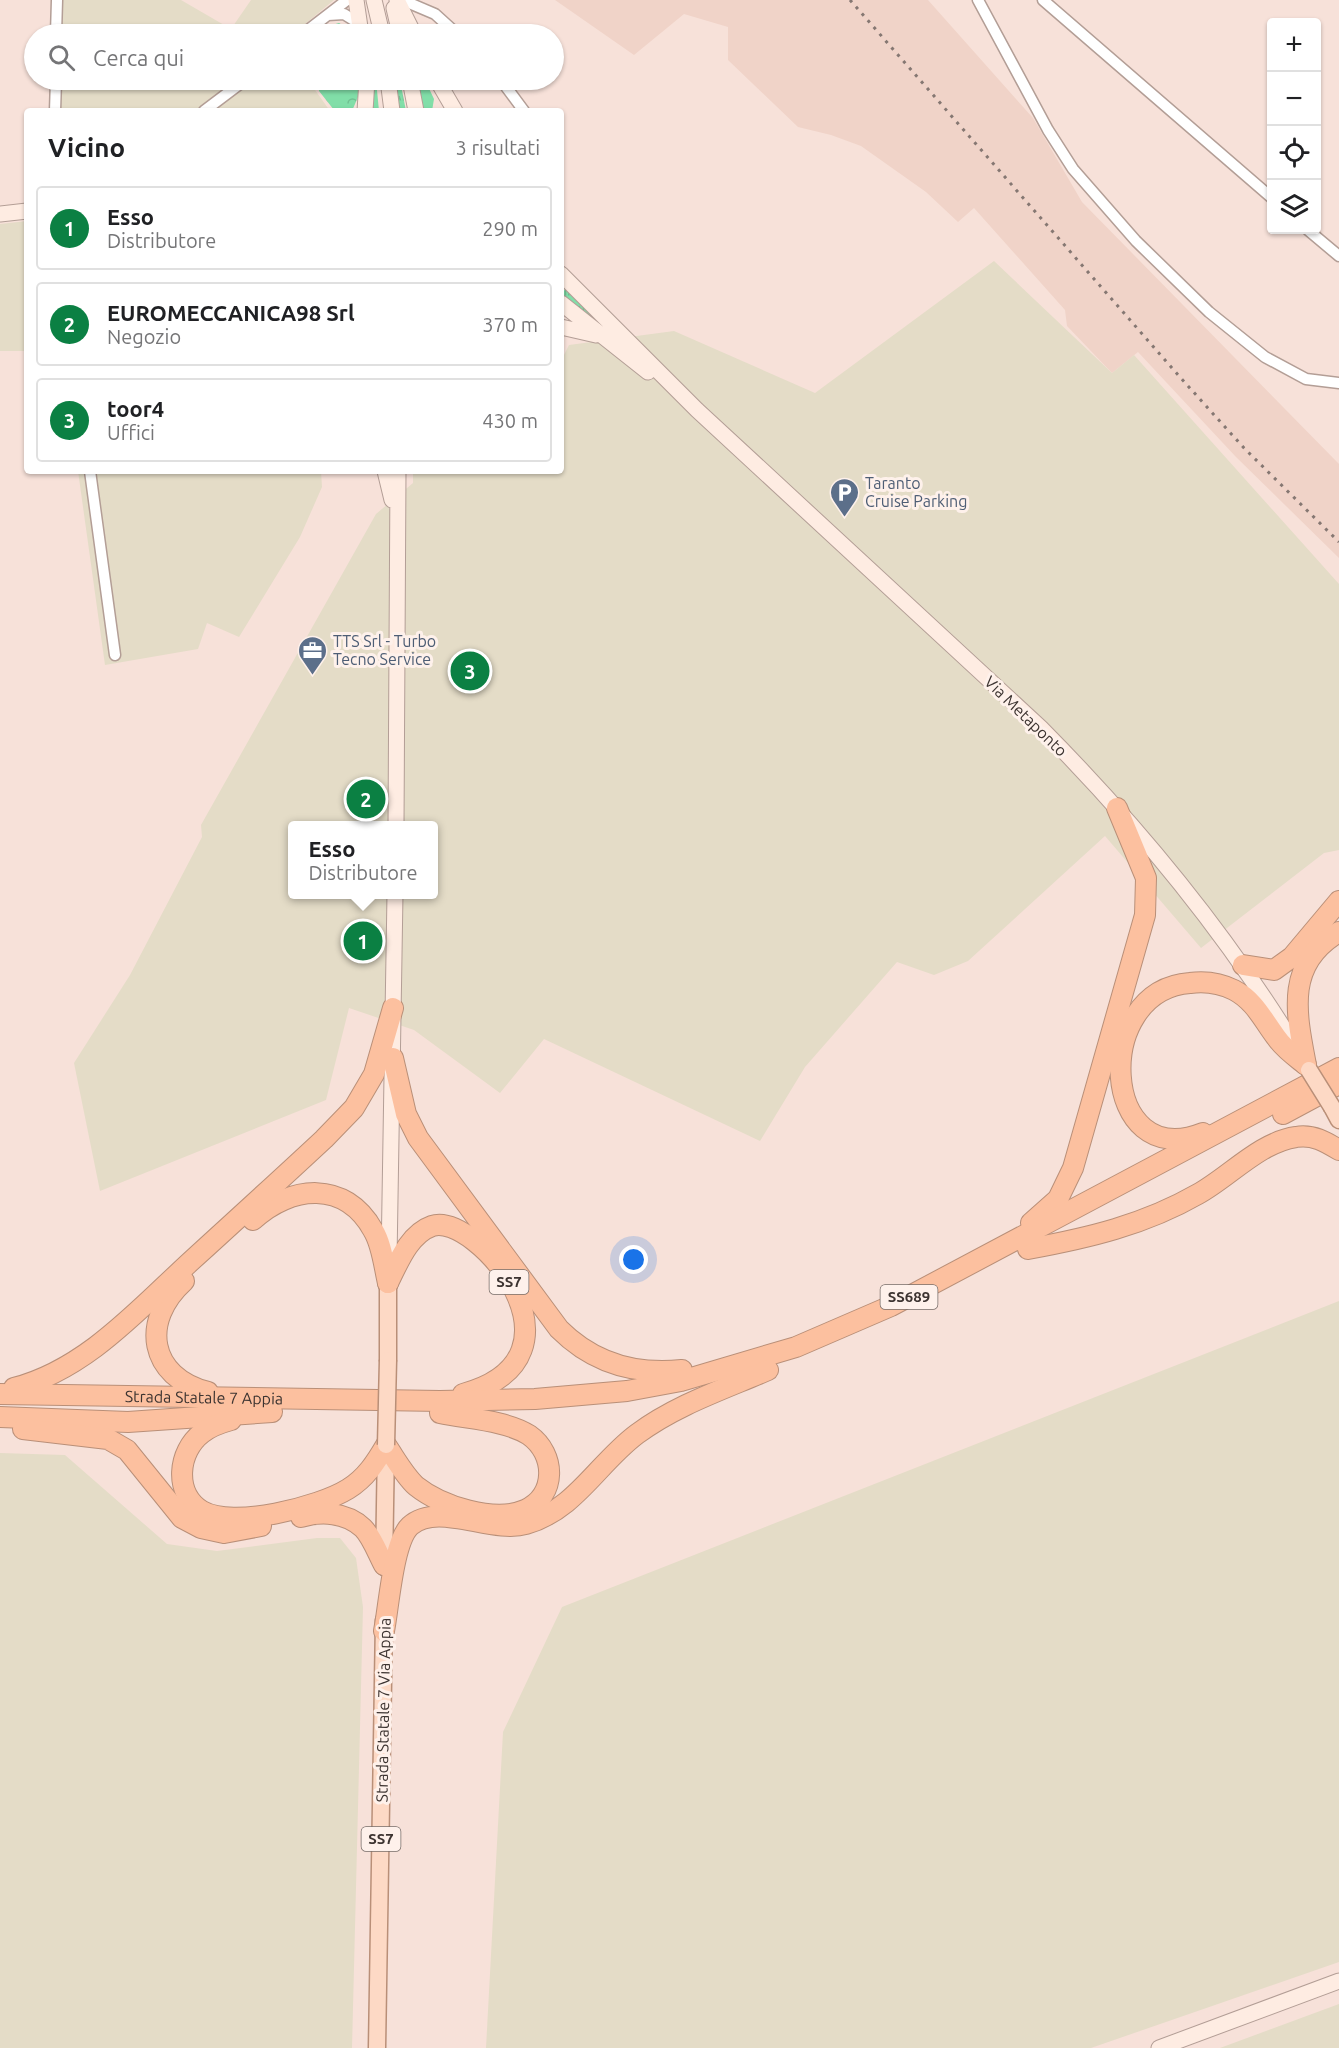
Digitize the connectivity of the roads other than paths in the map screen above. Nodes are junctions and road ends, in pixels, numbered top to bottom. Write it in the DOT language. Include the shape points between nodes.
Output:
graph roads {
  1 [pos="57,0"];
  2 [pos="347,0"];
  3 [pos="356,0"];
  4 [pos="374,0"];
  5 [pos="391,0"];
  6 [pos="397,0"];
  7 [pos="402,0"];
  8 [pos="978,0"];
  9 [pos="1042,0"];
  10 [pos="328,15"];
  11 [pos="56,24"];
  12 [pos="316,24"];
  13 [pos="355,24"];
  14 [pos="360,24"];
  15 [pos="380,24"];
  16 [pos="397,24"];
  17 [pos="409,24"];
  18 [pos="446,24"];
  19 [pos="56,90"];
  20 [pos="231,90"];
  21 [pos="366,90"];
  22 [pos="389,90"];
  23 [pos="412,90"];
  24 [pos="443,90"];
  25 [pos="508,90"];
  26 [pos="55,108"];
  27 [pos="208,108"];
  28 [pos="365,108"];
  29 [pos="392,108"];
  30 [pos="415,108"];
  31 [pos="453,108"];
  32 [pos="522,108"];
  33 [pos="1267,194"];
  34 [pos="24,211"];
  35 [pos="0,214"];
  36 [pos="1313,234"];
  37 [pos="1339,256"];
  38 [pos="564,276"];
  39 [pos="564,305"];
  40 [pos="564,328"];
  41 [pos="602,337"];
  42 [pos="1339,383"];
  43 [pos="697,410"];
  44 [pos="90,474"];
  45 [pos="386,474"];
  46 [pos="398,474"];
  47 [pos="405,474"];
  48 [pos="399,532"];
  49 [pos="115,655"];
  50 [pos="1117,808"];
  51 [pos="396,821"];
  52 [pos="395,899"];
  53 [pos="1339,901"];
  54 [pos="1339,932"];
  55 [pos="1243,965"];
  56 [pos="393,1008"];
  57 [pos="393,1058"];
  58 [pos="1308,1067"];
  59 [pos="1339,1068"];
  60 [pos="1339,1084"];
  61 [pos="1265,1109"];
  62 [pos="1335,1114"];
  63 [pos="1339,1150"];
  64 [pos="1028,1248"];
  65 [pos="996,1251"];
  66 [pos="388,1283"];
  67 [pos="767,1364"];
  68 [pos="0,1393"];
  69 [pos="240,1400"];
  70 [pos="407,1407"];
  71 [pos="440,1407"];
  72 [pos="262,1412"];
  73 [pos="0,1417"];
  74 [pos="0,1426"];
  75 [pos="386,1445"];
  76 [pos="384,1566"];
  77 [pos="384,1631"];
  78 [pos="1339,1981"];
  79 [pos="377,2048"];
  80 [pos="1159,2048"];
  1 -- 11 [label="street"];
  2 -- 10 [label="street"];
  3 -- 14 [label="main road"];
  4 -- 15 [label="main road"];
  5 -- 16 [label="main road"];
  6 -- 17 [label="main road"];
  7 -- 18 [label="street" via="435,14"];
  8 -- 42 [label="street" via="1073,169 1136,241 1209,312 1265,357 1306,379"];
  9 -- 33 [label="street"];
  10 -- 12 [label="street"];
  10 -- 13 [label="street" via="344,14"];
  19 -- 26 [label="street"];
  20 -- 27 [label="street"];
  21 -- 28 [label="main road"];
  22 -- 29 [label="main road"];
  23 -- 30 [label="main road"];
  24 -- 31 [label="main road"];
  25 -- 32 [label="street"];
  34 -- 35 [label="main road"];
  36 -- 37 [label="street"];
  38 -- 43 [label="main road"];
  39 -- 41 [label="main road"];
  40 -- 41 [label="main road"];
  41 -- 43 [label="main road"];
  43 -- 50 [label="main road, Via Metaponto" via="1041,728"];
  44 -- 49 [label="street"];
  45 -- 48 [label="main road"];
  46 -- 48 [label="main road"];
  47 -- 48 [label="main road"];
  48 -- 51 [label="main road"];
  50 -- 55 [label="main road, Via Metaponto" via="1180,880"];
  50 -- 65 [label="highway" via="1146,878 1142,931 1068,1180 1053,1205"];
  52 -- 56 [label="main road"];
  53 -- 55 [label="highway" via="1292,957 1274,970"];
  54 -- 58 [label="highway" via="1315,951 1299,980 1298,1022"];
  55 -- 58 [label="main road, Via Metaponto"];
  56 -- 57 [label="main road"];
  56 -- 68 [label="highway" via="374,1074 354,1108 324,1139 129,1319 73,1364 31,1384"];
  57 -- 66 [label="main road"];
  57 -- 67 [label="highway" via="406,1114 418,1138 545,1312 577,1345 608,1363 647,1371 689,1370 746,1356"];
  58 -- 61 [label="highway" via="1276,1039 1250,1001 1222,986 1178,984 1153,996 1139,1009 1125,1038 1119,1081 1124,1101 1143,1127 1159,1136 1185,1138 1242,1112"];
  58 -- 62 [label="main road, bridge"];
  59 -- 61 [label="highway, SS689"];
  60 -- 64 [label="highway, SS689"];
  61 -- 65 [label="highway, SS689"];
  63 -- 64 [label="highway" via="1319,1138 1296,1137 1268,1148 1198,1194 1135,1224 1086,1239"];
  64 -- 67 [label="highway, SS689" via="917,1307 820,1351"];
  65 -- 67 [label="highway, SS689"];
  66 -- 69 [label="highway" via="375,1232 361,1211 343,1199 320,1193 293,1194 265,1209 177,1288 158,1318 155,1343 166,1368 188,1387"];
  66 -- 71 [label="highway, SS7" via="418,1234 433,1226 450,1226 468,1235 514,1288 524,1312 526,1337 520,1357 504,1376 486,1388"];
  66 -- 75 [label="main road, Strada Statale 7 Via Appia, bridge"];
  67 -- 71 [label="highway, SS689" via="713,1385 630,1402 535,1412"];
  67 -- 77 [label="highway" via="638,1433 574,1498 550,1515 524,1525 494,1525 443,1516 425,1518 411,1526 401,1541"];
  68 -- 69 [label="highway, Strada Statale 7 Appia"];
  69 -- 70 [label="highway, Strada Statale 7 Appia"];
  70 -- 71 [label="highway, SS689"];
  70 -- 72 [label="highway, Strada Statale 7 Appia"];
  71 -- 75 [label="highway" via="529,1436 543,1450 551,1470 547,1488 537,1502 524,1510 500,1515 441,1500 416,1485"];
  72 -- 73 [label="highway, Strada Statale 7 Appia" via="128,1422"];
  72 -- 75 [label="highway" via="215,1425 191,1444 181,1469 183,1484 187,1496 202,1511 244,1518 311,1504 347,1490 365,1476"];
  74 -- 76 [label="highway" via="108,1439 127,1450 182,1518 201,1528 224,1533 319,1512 343,1516 363,1528"];
  75 -- 76 [label="main road, Strada Statale 7 Via Appia / SS7"];
  76 -- 77 [label="main road, Strada Statale 7 Via Appia / SS7"];
  77 -- 79 [label="main road, Strada Statale 7 Via Appia / SS7"];
  78 -- 80 [label="main road"];
}
